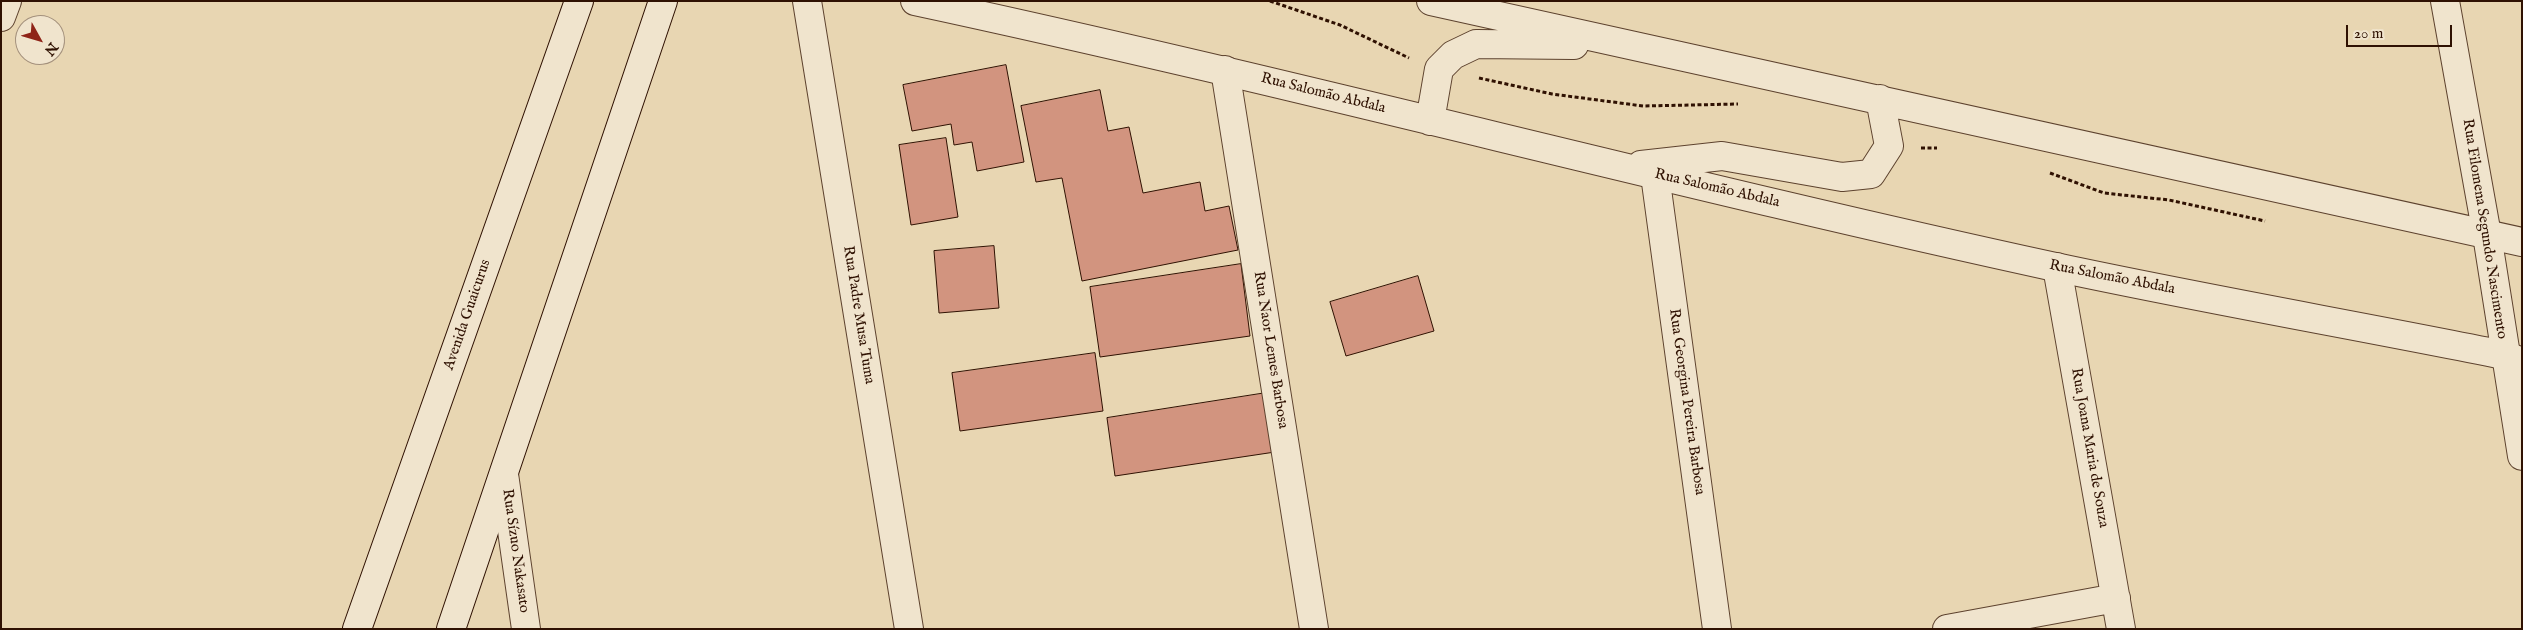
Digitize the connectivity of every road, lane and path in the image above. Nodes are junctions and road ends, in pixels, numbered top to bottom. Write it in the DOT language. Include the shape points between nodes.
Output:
graph roads {
  1 [pos="7,1"];
  2 [pos="579,1"];
  3 [pos="663,1"];
  4 [pos="807,1"];
  5 [pos="915,1"];
  6 [pos="1431,1"];
  7 [pos="2445,1"];
  8 [pos="1,17"];
  9 [pos="1633,46"];
  10 [pos="1226,70"];
  11 [pos="1880,99"];
  12 [pos="1430,121"];
  13 [pos="1622,168"];
  14 [pos="1655,175"];
  15 [pos="2487,235"];
  16 [pos="2522,242"];
  17 [pos="2057,267"];
  18 [pos="2513,358"];
  19 [pos="2522,456"];
  20 [pos="504,474"];
  21 [pos="2116,598"];
  22 [pos="357,629"];
  23 [pos="451,629"];
  24 [pos="526,629"];
  25 [pos="909,629"];
  26 [pos="1314,629"];
  27 [pos="1717,629"];
  28 [pos="1947,629"];
  29 [pos="2121,629"];
  1 -- 8 [label="street"];
  2 -- 22 [label="street, Avenida Guaicurus"];
  3 -- 20 [label="street"];
  4 -- 25 [label="street, Rua Padre Musa Tuma"];
  5 -- 10 [label="street, Rua Salomão Abdala"];
  6 -- 9 [label="street"];
  7 -- 15 [label="street, Rua Filomena Segundo Nascimento"];
  9 -- 11 [label="street"];
  9 -- 12 [label="street" via="1476,44 1453,55 1439,69"];
  10 -- 12 [label="street, Rua Salomão Abdala"];
  10 -- 26 [label="street, Rua Naor Lemes Barbosa"];
  11 -- 13 [label="street" via="1889,146 1870,174 1842,177 1722,156"];
  11 -- 15 [label="street"];
  12 -- 13 [label="street, Rua Salomão Abdala"];
  13 -- 14 [label="street, Rua Salomão Abdala"];
  14 -- 17 [label="street, Rua Salomão Abdala"];
  14 -- 27 [label="street, Rua Georgina Pereira Barbosa"];
  15 -- 16 [label="street"];
  15 -- 18 [label="street, Rua Filomena Segundo Nascimento"];
  17 -- 18 [label="street, Rua Salomão Abdala"];
  17 -- 21 [label="street, Rua Joana Maria de Souza"];
  18 -- 19 [label="street, Rua Filomena Segundo Nascimento"];
  20 -- 23 [label="street"];
  20 -- 24 [label="street, Rua Sízuo Nakasato"];
  21 -- 28 [label="street"];
  21 -- 29 [label="street, Rua Joana Maria de Souza"];
}
